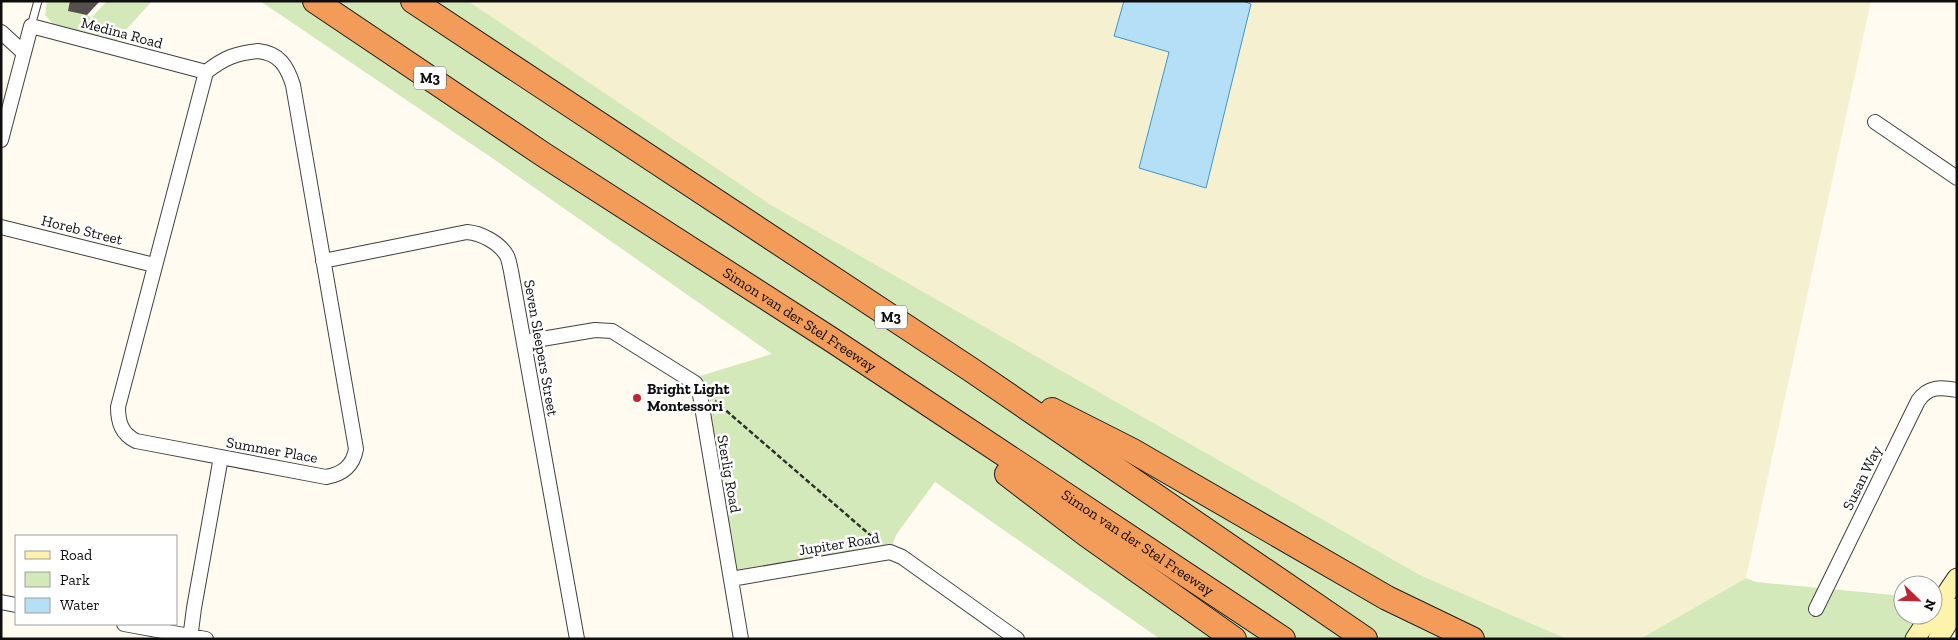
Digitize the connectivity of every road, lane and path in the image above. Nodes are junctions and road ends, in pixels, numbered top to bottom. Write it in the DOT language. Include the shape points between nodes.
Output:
graph roads {
  1 [pos="38,1"];
  2 [pos="316,1"];
  3 [pos="413,1"];
  4 [pos="31,26"];
  5 [pos="1,32"];
  6 [pos="24,53"];
  7 [pos="206,72"];
  8 [pos="1875,122"];
  9 [pos="1,140"];
  10 [pos="1957,178"];
  11 [pos="1,226"];
  12 [pos="322,262"];
  13 [pos="154,265"];
  14 [pos="524,342"];
  15 [pos="970,369"];
  16 [pos="695,383"];
  17 [pos="1957,390"];
  18 [pos="921,400"];
  19 [pos="221,458"];
  20 [pos="890,552"];
  21 [pos="1957,578"];
  22 [pos="731,579"];
  23 [pos="1943,598"];
  24 [pos="1,602"];
  25 [pos="15,605"];
  26 [pos="1957,608"];
  27 [pos="1816,609"];
  28 [pos="129,625"];
  29 [pos="1925,625"];
  30 [pos="190,638"];
  31 [pos="206,639"];
  32 [pos="577,639"];
  33 [pos="741,639"];
  34 [pos="1017,639"];
  35 [pos="1234,639"];
  36 [pos="1283,639"];
  37 [pos="1365,639"];
  38 [pos="1472,639"];
  39 [pos="1915,639"];
  40 [pos="1938,639"];
  1 -- 4 [label="lane"];
  2 -- 18 [label="highway, Simon van der Stel Freeway / M3" via="544,155"];
  3 -- 15 [label="highway, M3"];
  4 -- 6 [label="street"];
  4 -- 7 [label="street, Medina Road"];
  5 -- 6 [label="street"];
  6 -- 9 [label="street"];
  7 -- 12 [label="street, Summer Place" via="237,53 258,51 272,53 288,69"];
  7 -- 13 [label="street, Summer Place"];
  8 -- 10 [label="street"];
  11 -- 13 [label="street, Horeb Street"];
  12 -- 14 [label="street, Seven Sleepers Street" via="475,232 498,246 507,256"];
  12 -- 19 [label="street, Summer Place" via="356,449 354,458 342,473 326,477"];
  13 -- 19 [label="street, Summer Place" via="118,407 120,426 129,438 136,441"];
  14 -- 16 [label="street" via="595,330 612,331"];
  14 -- 32 [label="street, Seven Sleepers Street"];
  15 -- 37 [label="highway, M3"];
  15 -- 38 [label="highway" via="1130,450 1387,598"];
  16 -- 20 [label="path"];
  16 -- 22 [label="street, Sterlig Road" via="699,390"];
  17 -- 27 [label="street, Susan Way" via="1933,389 1918,401"];
  18 -- 35 [label="highway" via="936,419 980,454"];
  18 -- 36 [label="highway, Simon van der Stel Freeway / M3"];
  19 -- 30 [label="street"];
  20 -- 22 [label="street, Jupiter Road"];
  20 -- 34 [label="street, Jupiter Road" via="902,557"];
  21 -- 23 [label="main road"];
  22 -- 33 [label="street, Sterlig Road"];
  24 -- 25 [label="street"];
  26 -- 40 [label="main road"];
  28 -- 30 [label="street"];
  29 -- 39 [label="main road"];
  30 -- 31 [label="street"];
}
